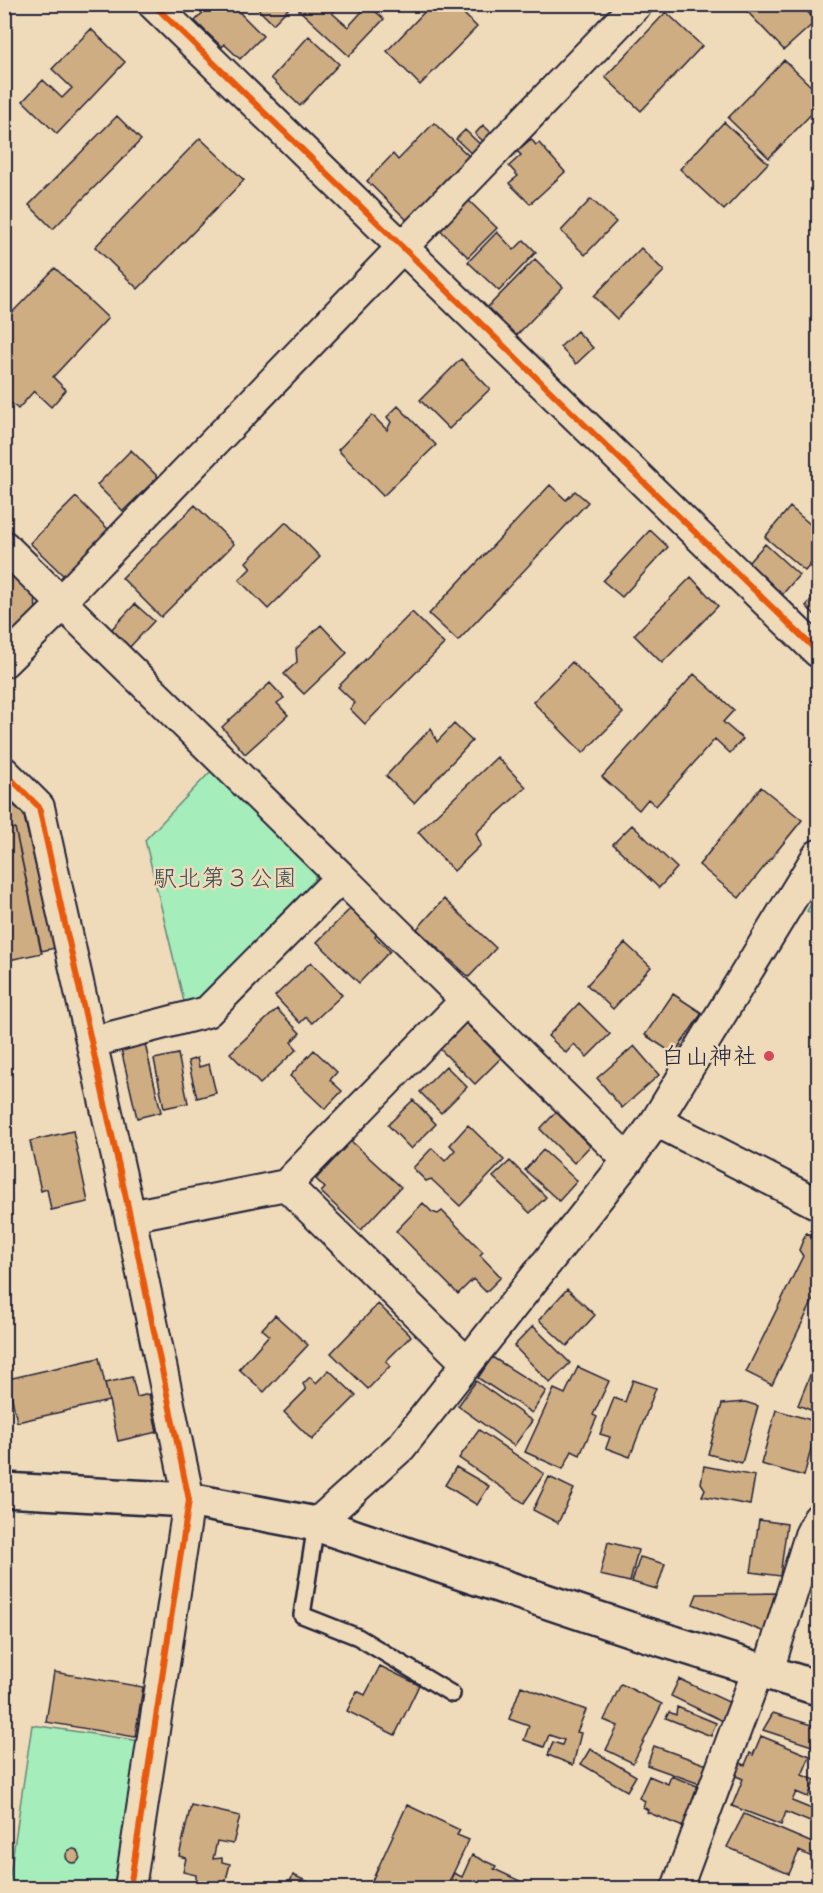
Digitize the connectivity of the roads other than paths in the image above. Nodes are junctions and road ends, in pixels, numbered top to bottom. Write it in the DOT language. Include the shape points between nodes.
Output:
graph roads {
  1 [pos="153,4"];
  2 [pos="637,4"];
  3 [pos="404,248"];
  4 [pos="4,546"];
  5 [pos="61,601"];
  6 [pos="819,652"];
  7 [pos="4,662"];
  8 [pos="4,772"];
  9 [pos="819,855"];
  10 [pos="341,877"];
  11 [pos="465,1001"];
  12 [pos="92,1042"];
  13 [pos="656,1121"];
  14 [pos="628,1160"];
  15 [pos="286,1185"];
  16 [pos="819,1204"];
  17 [pos="130,1216"];
  18 [pos="467,1362"];
  19 [pos="4,1490"];
  20 [pos="189,1500"];
  21 [pos="819,1519"];
  22 [pos="316,1524"];
  23 [pos="763,1669"];
  24 [pos="819,1688"];
  25 [pos="452,1694"];
  26 [pos="130,1888"];
  27 [pos="677,1888"];
  1 -- 3 [label="street"];
  2 -- 3 [label="street"];
  3 -- 5 [label="street"];
  3 -- 6 [label="street"];
  4 -- 5 [label="street"];
  5 -- 7 [label="street" via="55,612"];
  5 -- 10 [label="street"];
  8 -- 12 [label="street" via="39,807"];
  9 -- 13 [label="street"];
  10 -- 11 [label="street"];
  10 -- 12 [label="street" via="207,1012"];
  11 -- 14 [label="street"];
  11 -- 15 [label="street"];
  12 -- 17 [label="street"];
  13 -- 14 [label="street"];
  13 -- 16 [label="street"];
  14 -- 18 [label="street"];
  15 -- 17 [label="street"];
  15 -- 18 [label="street"];
  17 -- 20 [label="street"];
  18 -- 22 [label="street" via="401,1447"];
  19 -- 20 [label="street"];
  20 -- 22 [label="street"];
  20 -- 26 [label="street"];
  21 -- 23 [label="street"];
  22 -- 23 [label="street" via="632,1630"];
  22 -- 25 [label="lane" via="302,1615 358,1637"];
  23 -- 24 [label="street"];
  23 -- 27 [label="street"];
}
